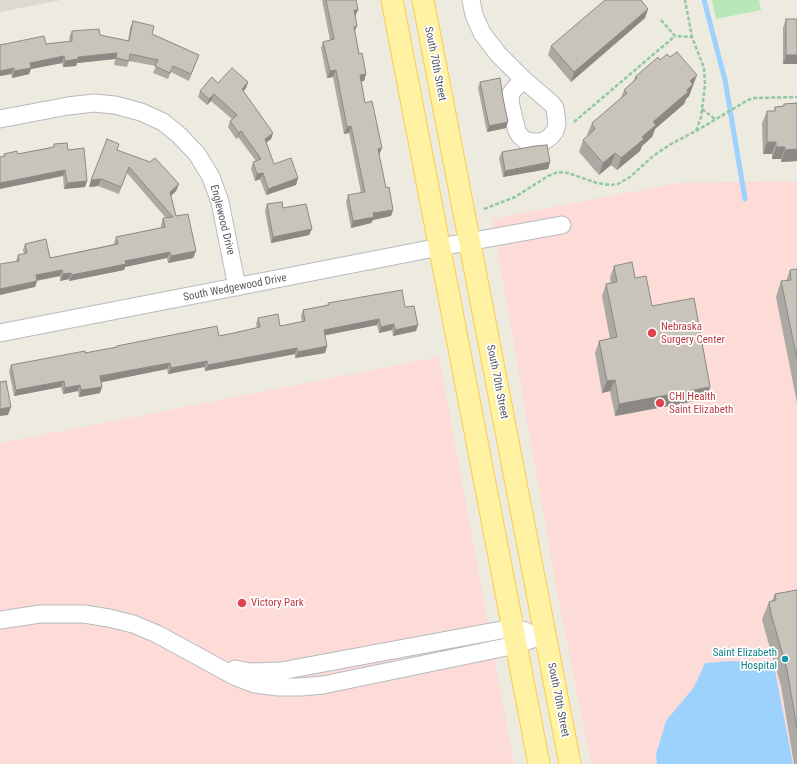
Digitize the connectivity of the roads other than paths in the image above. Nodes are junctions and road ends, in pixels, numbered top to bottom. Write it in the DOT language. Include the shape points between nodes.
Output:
graph roads {
  1 [pos="392,0"];
  2 [pos="422,0"];
  3 [pos="471,0"];
  4 [pos="523,79"];
  5 [pos="0,119"];
  6 [pos="562,225"];
  7 [pos="470,242"];
  8 [pos="440,247"];
  9 [pos="237,287"];
  10 [pos="0,333"];
  11 [pos="0,620"];
  12 [pos="546,634"];
  13 [pos="515,637"];
  14 [pos="539,764"];
  15 [pos="570,764"];
  1 -- 8 [label="main road"];
  2 -- 7 [label="main road, South 70th Street"];
  3 -- 4 [label="street" via="474,15 482,32 498,54"];
  5 -- 9 [label="street, Englewood Drive" via="94,103 134,110 162,122 197,154 211,177 220,202"];
  6 -- 7 [label="street, South Wedgewood Drive"];
  7 -- 8 [label="street, South Wedgewood Drive"];
  7 -- 12 [label="main road, South 70th Street"];
  8 -- 9 [label="street, South Wedgewood Drive"];
  8 -- 13 [label="main road"];
  9 -- 10 [label="street, South Wedgewood Drive"];
  11 -- 13 [label="street" via="40,614 84,614 109,618 157,634 218,667 251,672 281,672"];
  12 -- 13 [label="street"];
  12 -- 15 [label="main road, South 70th Street"];
  13 -- 14 [label="main road"];
}
